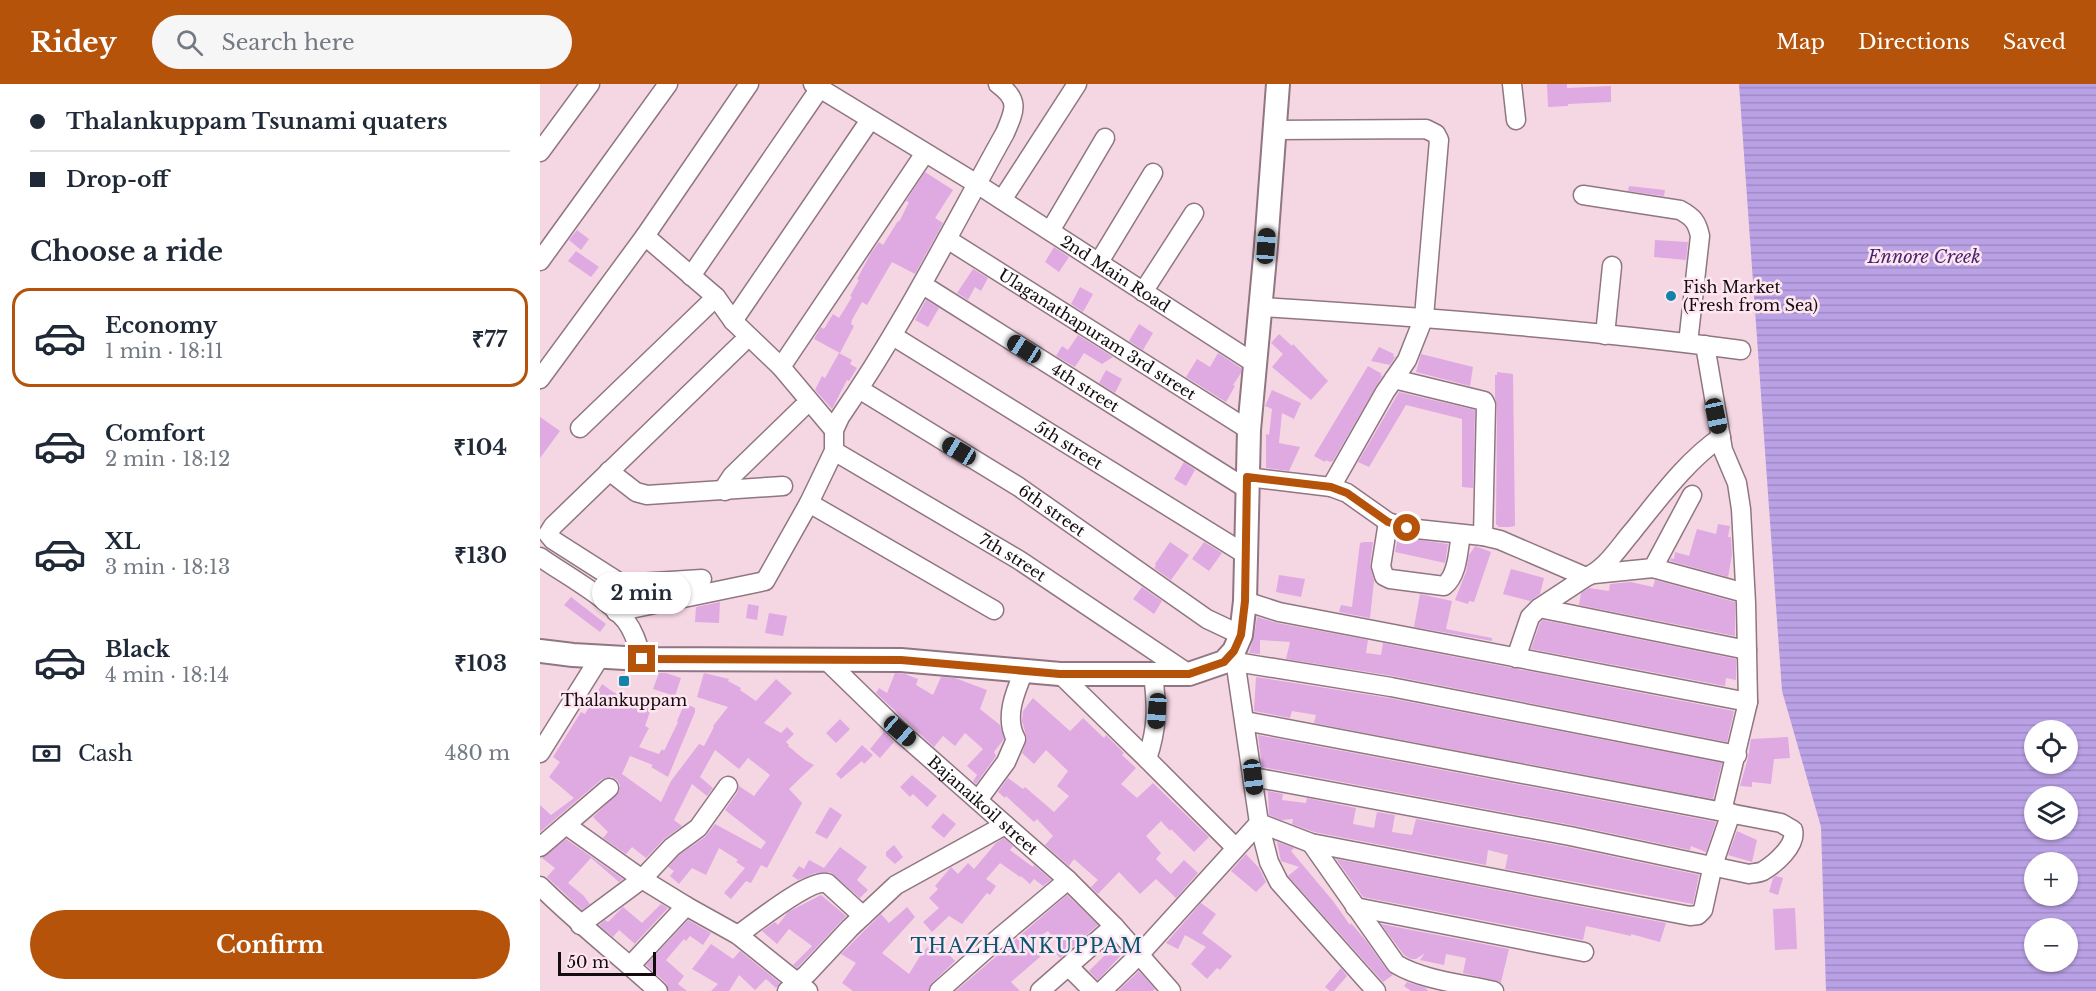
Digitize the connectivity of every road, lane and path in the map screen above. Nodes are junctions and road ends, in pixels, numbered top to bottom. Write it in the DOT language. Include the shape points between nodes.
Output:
graph roads {
  1 [pos="590,84"];
  2 [pos="668,84"];
  3 [pos="748,84"];
  4 [pos="998,84"];
  5 [pos="1077,84"];
  6 [pos="1278,84"];
  7 [pos="1512,84"];
  8 [pos="816,86"];
  9 [pos="870,120"];
  10 [pos="1516,120"];
  11 [pos="1275,130"];
  12 [pos="1106,138"];
  13 [pos="540,152"];
  14 [pos="925,153"];
  15 [pos="1154,173"];
  16 [pos="977,184"];
  17 [pos="1584,195"];
  18 [pos="1002,200"];
  19 [pos="1194,213"];
  20 [pos="1050,231"];
  21 [pos="645,236"];
  22 [pos="947,238"];
  23 [pos="540,261"];
  24 [pos="1098,262"];
  25 [pos="1612,266"];
  26 [pos="691,276"];
  27 [pos="923,285"];
  28 [pos="1143,292"];
  29 [pos="716,297"];
  30 [pos="1261,307"];
  31 [pos="1424,317"];
  32 [pos="733,321"];
  33 [pos="1605,335"];
  34 [pos="893,336"];
  35 [pos="741,344"];
  36 [pos="1697,344"];
  37 [pos="1741,350"];
  38 [pos="1254,363"];
  39 [pos="781,367"];
  40 [pos="540,379"];
  41 [pos="1394,379"];
  42 [pos="859,390"];
  43 [pos="802,408"];
  44 [pos="580,428"];
  45 [pos="834,430"];
  46 [pos="1249,430"];
  47 [pos="1721,437"];
  48 [pos="834,450"];
  49 [pos="609,471"];
  50 [pos="1247,483"];
  51 [pos="783,486"];
  52 [pos="1331,487"];
  53 [pos="725,491"];
  54 [pos="1692,495"];
  55 [pos="809,503"];
  56 [pos="1388,522"];
  57 [pos="1461,534"];
  58 [pos="1483,536"];
  59 [pos="1245,554"];
  60 [pos="540,557"];
  61 [pos="1653,568"];
  62 [pos="1590,575"];
  63 [pos="702,579"];
  64 [pos="639,584"];
  65 [pos="1745,592"];
  66 [pos="1245,601"];
  67 [pos="640,607"];
  68 [pos="1539,608"];
  69 [pos="994,610"];
  70 [pos="616,612"];
  71 [pos="1237,650"];
  72 [pos="1747,650"];
  73 [pos="540,651"];
  74 [pos="600,657"];
  75 [pos="1516,658"];
  76 [pos="642,659"];
  77 [pos="826,660"];
  78 [pos="1024,671"];
  79 [pos="1060,674"];
  80 [pos="1153,674"];
  81 [pos="1189,674"];
  82 [pos="1748,702"];
  83 [pos="1245,721"];
  84 [pos="540,753"];
  85 [pos="1737,755"];
  86 [pos="1148,759"];
  87 [pos="1253,777"];
  88 [pos="728,786"];
  89 [pos="609,788"];
  90 [pos="978,800"];
  91 [pos="1726,812"];
  92 [pos="1259,823"];
  93 [pos="566,825"];
  94 [pos="1005,825"];
  95 [pos="1311,843"];
  96 [pos="1235,847"];
  97 [pos="540,848"];
  98 [pos="1713,865"];
  99 [pos="642,879"];
  100 [pos="1068,880"];
  101 [pos="540,886"];
  102 [pos="686,906"];
  103 [pos="1355,907"];
  104 [pos="863,916"];
  105 [pos="580,925"];
  106 [pos="1114,926"];
  107 [pos="738,935"];
  108 [pos="1584,952"];
  109 [pos="1139,955"];
  110 [pos="631,965"];
  111 [pos="1069,967"];
  112 [pos="798,988"];
  113 [pos="658,991"];
  114 [pos="939,991"];
  115 [pos="1040,991"];
  116 [pos="1093,991"];
  117 [pos="1102,991"];
  118 [pos="1171,991"];
  119 [pos="1376,991"];
  120 [pos="1494,991"];
  1 -- 13 [label="street"];
  2 -- 23 [label="street"];
  3 -- 21 [label="street"];
  4 -- 16 [label="street" via="1014,102 1012,116"];
  5 -- 18 [label="street"];
  6 -- 11 [label="main road"];
  7 -- 10 [label="street"];
  8 -- 9 [label="street, 2nd Main Road"];
  8 -- 26 [label="street"];
  9 -- 14 [label="street, 2nd Main Road"];
  9 -- 32 [label="street"];
  11 -- 30 [label="main road"];
  11 -- 31 [label="street" via="1426,129 1436,134"];
  12 -- 20 [label="street"];
  14 -- 16 [label="street, 2nd Main Road"];
  14 -- 39 [label="street"];
  15 -- 24 [label="street"];
  16 -- 18 [label="street, 2nd Main Road"];
  16 -- 22 [label="street"];
  17 -- 36 [label="street" via="1680,210 1697,223"];
  18 -- 20 [label="street, 2nd Main Road"];
  19 -- 28 [label="street"];
  20 -- 24 [label="street, 2nd Main Road"];
  21 -- 26 [label="street"];
  21 -- 40 [label="street"];
  22 -- 27 [label="street"];
  22 -- 46 [label="street, Ulaganathapuram 3rd street"];
  24 -- 28 [label="street, 2nd Main Road"];
  25 -- 33 [label="street"];
  26 -- 29 [label="street"];
  27 -- 34 [label="street"];
  27 -- 50 [label="street, 4th street"];
  28 -- 38 [label="street, 2nd Main Road"];
  29 -- 32 [label="street"];
  29 -- 44 [label="street"];
  30 -- 31 [label="street"];
  30 -- 38 [label="main road"];
  31 -- 33 [label="street"];
  31 -- 41 [label="street" via="1407,360"];
  32 -- 39 [label="street"];
  33 -- 36 [label="street"];
  34 -- 42 [label="street"];
  34 -- 59 [label="street, 5th street"];
  35 -- 49 [label="street"];
  36 -- 37 [label="street"];
  36 -- 47 [label="street"];
  38 -- 46 [label="main road"];
  39 -- 45 [label="street"];
  41 -- 52 [label="street"];
  41 -- 58 [label="street" via="1484,400"];
  42 -- 45 [label="street"];
  42 -- 71 [label="street, 6th street" via="1019,487 1207,619"];
  43 -- 53 [label="street" via="732,476"];
  45 -- 48 [label="street"];
  46 -- 50 [label="main road"];
  47 -- 62 [label="street" via="1686,467 1612,556"];
  47 -- 65 [label="street" via="1737,483"];
  48 -- 55 [label="street"];
  48 -- 81 [label="street, 7th street" via="1019,560"];
  49 -- 53 [label="street" via="641,495"];
  49 -- 64 [label="street" via="548,534 617,581"];
  50 -- 52 [label="street"];
  50 -- 59 [label="main road"];
  51 -- 53 [label="street"];
  52 -- 56 [label="street" via="1347,493"];
  54 -- 61 [label="street"];
  55 -- 67 [label="street" via="765,581"];
  55 -- 69 [label="street"];
  56 -- 57 [label="street"];
  56 -- 57 [label="street" via="1381,566 1384,576 1390,579 1444,586 1453,575"];
  57 -- 58 [label="street"];
  58 -- 62 [label="street"];
  59 -- 66 [label="main road"];
  60 -- 70 [label="street"];
  61 -- 62 [label="street"];
  61 -- 65 [label="street"];
  62 -- 68 [label="street"];
  63 -- 64 [label="street"];
  64 -- 67 [label="street" via="636,600"];
  65 -- 72 [label="street"];
  66 -- 71 [label="main road"];
  66 -- 75 [label="street" via="1279,612"];
  67 -- 70 [label="street"];
  68 -- 72 [label="street"];
  68 -- 75 [label="street" via="1527,622"];
  70 -- 76 [label="street" via="637,639"];
  71 -- 81 [label="main road" via="1224,662"];
  71 -- 83 [label="street"];
  71 -- 85 [label="street, 6th street" via="1391,687"];
  72 -- 82 [label="street"];
  73 -- 74 [label="main road"];
  74 -- 76 [label="main road"];
  74 -- 84 [label="street"];
  75 -- 82 [label="street"];
  76 -- 77 [label="main road"];
  77 -- 78 [label="main road" via="901,660"];
  77 -- 90 [label="street, Bajanaikoil street"];
  78 -- 79 [label="main road"];
  78 -- 90 [label="street" via="1010,718 1016,739 1006,762"];
  79 -- 80 [label="main road"];
  79 -- 86 [label="street"];
  80 -- 81 [label="main road"];
  80 -- 86 [label="street" via="1156,729"];
  82 -- 85 [label="street"];
  83 -- 87 [label="street"];
  83 -- 91 [label="street"];
  85 -- 91 [label="street"];
  86 -- 96 [label="street"];
  87 -- 92 [label="street"];
  87 -- 98 [label="street"];
  88 -- 99 [label="street" via="698,828 672,847"];
  89 -- 93 [label="street"];
  90 -- 94 [label="street, Bajanaikoil street"];
  91 -- 98 [label="street"];
  91 -- 98 [label="street" via="1781,823 1793,830 1793,841 1764,871 1749,874"];
  92 -- 95 [label="street"];
  92 -- 96 [label="street"];
  92 -- 119 [label="street" via="1269,862 1279,882"];
  93 -- 97 [label="street"];
  93 -- 99 [label="street"];
  94 -- 100 [label="street, Bajanaikoil street"];
  94 -- 104 [label="street" via="896,885"];
  95 -- 98 [label="street" via="1690,916 1703,910"];
  95 -- 103 [label="street"];
  96 -- 109 [label="street"];
  99 -- 102 [label="street"];
  99 -- 105 [label="street"];
  100 -- 106 [label="street, Bajanaikoil street"];
  100 -- 114 [label="street"];
  101 -- 105 [label="street"];
  102 -- 107 [label="street"];
  102 -- 110 [label="street"];
  103 -- 108 [label="street"];
  103 -- 120 [label="street" via="1396,964 1406,970"];
  104 -- 107 [label="street" via="820,881 793,895"];
  104 -- 112 [label="street"];
  105 -- 110 [label="street"];
  106 -- 109 [label="street, Bajanaikoil street"];
  106 -- 111 [label="street"];
  107 -- 112 [label="street"];
  109 -- 117 [label="street"];
  109 -- 118 [label="street, Bajanaikoil street"];
  110 -- 113 [label="street"];
  111 -- 115 [label="street"];
  111 -- 116 [label="street"];
}
